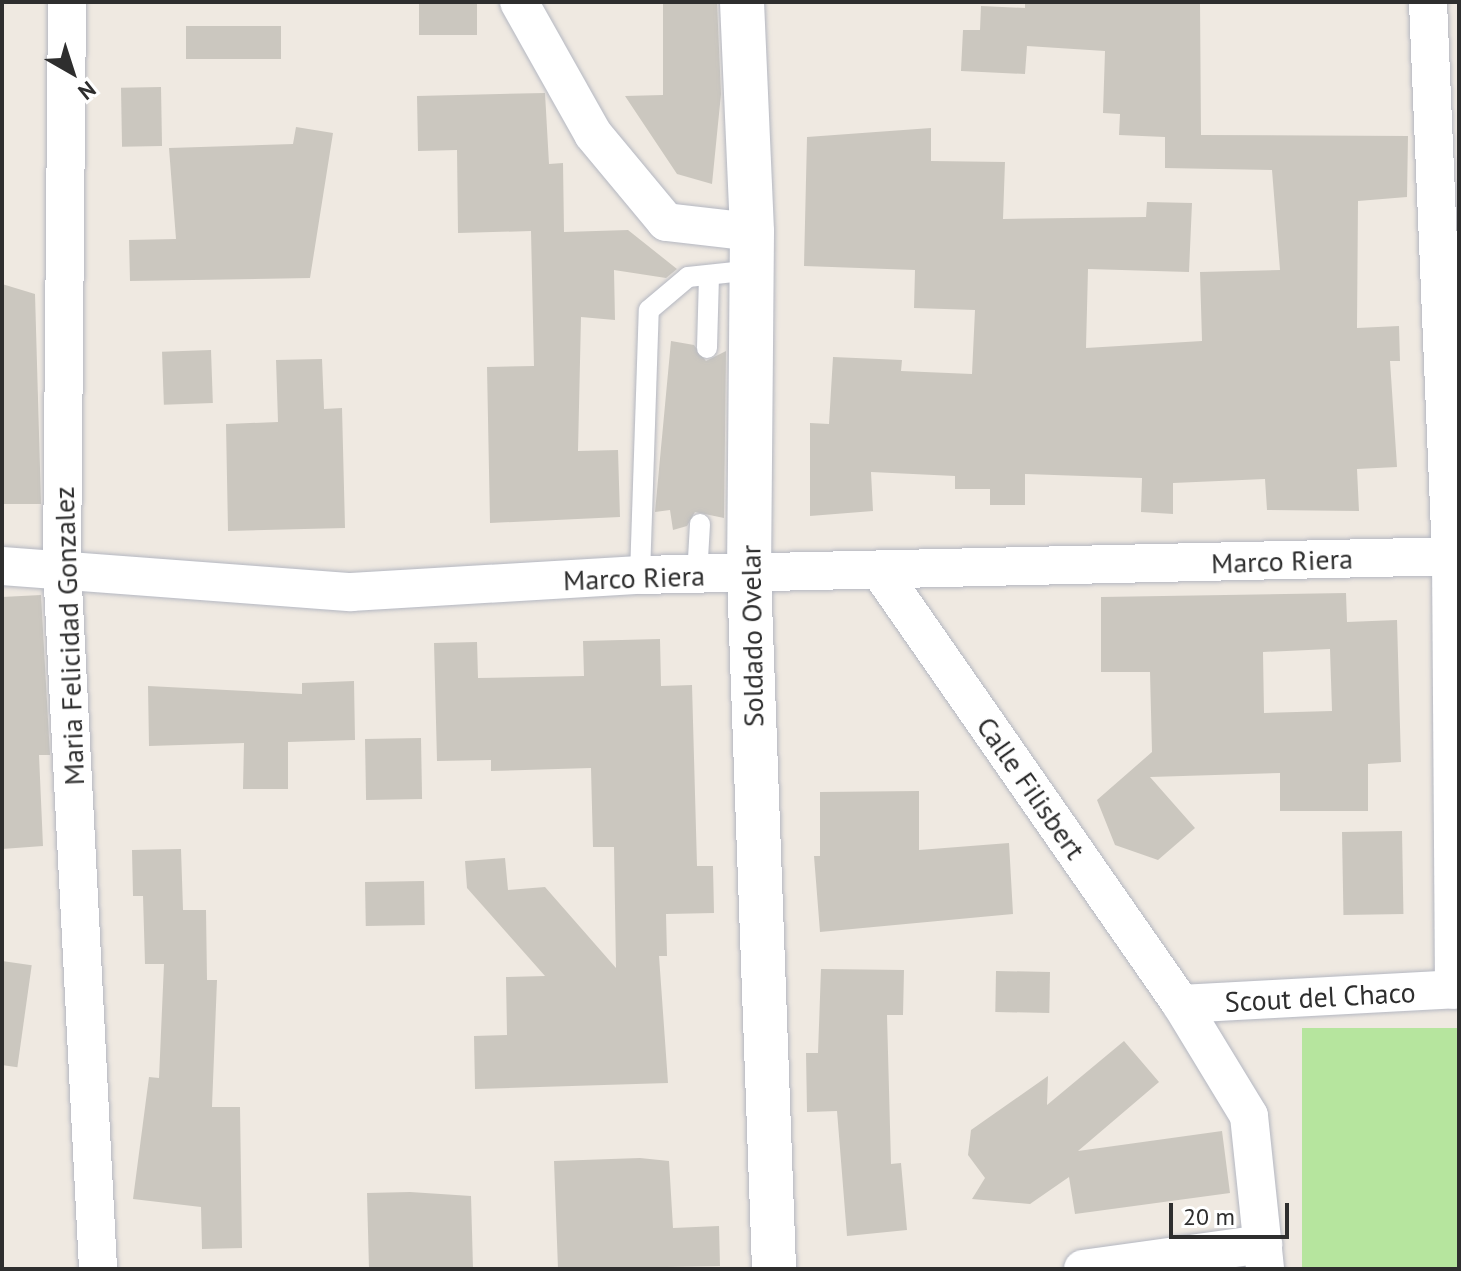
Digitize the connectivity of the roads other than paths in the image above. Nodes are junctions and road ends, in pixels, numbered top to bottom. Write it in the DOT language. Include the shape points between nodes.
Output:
graph roads {
  1 [pos="67,2"];
  2 [pos="519,2"];
  3 [pos="742,2"];
  4 [pos="1428,2"];
  5 [pos="752,251"];
  6 [pos="709,275"];
  7 [pos="707,348"];
  8 [pos="700,524"];
  9 [pos="1455,556"];
  10 [pos="2,566"];
  11 [pos="62,567"];
  12 [pos="880,571"];
  13 [pos="640,575"];
  14 [pos="697,576"];
  15 [pos="749,576"];
  16 [pos="1456,990"];
  17 [pos="1181,1004"];
  18 [pos="1264,1256"];
  19 [pos="98,1269"];
  20 [pos="774,1269"];
  21 [pos="1083,1269"];
  1 -- 11 [label="street, Maria Felicidad Gonzalez"];
  2 -- 5 [label="street" via="593,134 666,222"];
  3 -- 5 [label="main road, Soldado Ovelar"];
  4 -- 9 [label="street"];
  5 -- 6 [label="lane"];
  5 -- 15 [label="main road, Soldado Ovelar"];
  6 -- 7 [label="lane"];
  6 -- 13 [label="lane" via="688,277 649,310"];
  8 -- 14 [label="lane"];
  9 -- 12 [label="street, Marco Riera"];
  9 -- 16 [label="street"];
  10 -- 11 [label="street, Marco Riera"];
  11 -- 13 [label="street, Marco Riera" via="351,592"];
  11 -- 19 [label="street, Maria Felicidad Gonzalez"];
  12 -- 15 [label="street, Marco Riera"];
  12 -- 17 [label="street, Calle Filisbert"];
  13 -- 14 [label="street, Marco Riera"];
  14 -- 15 [label="street, Marco Riera"];
  15 -- 20 [label="main road, Soldado Ovelar"];
  16 -- 17 [label="street, Scout del Chaco"];
  17 -- 18 [label="street, Calle Filisbert" via="1249,1116"];
  18 -- 21 [label="street"];
}
